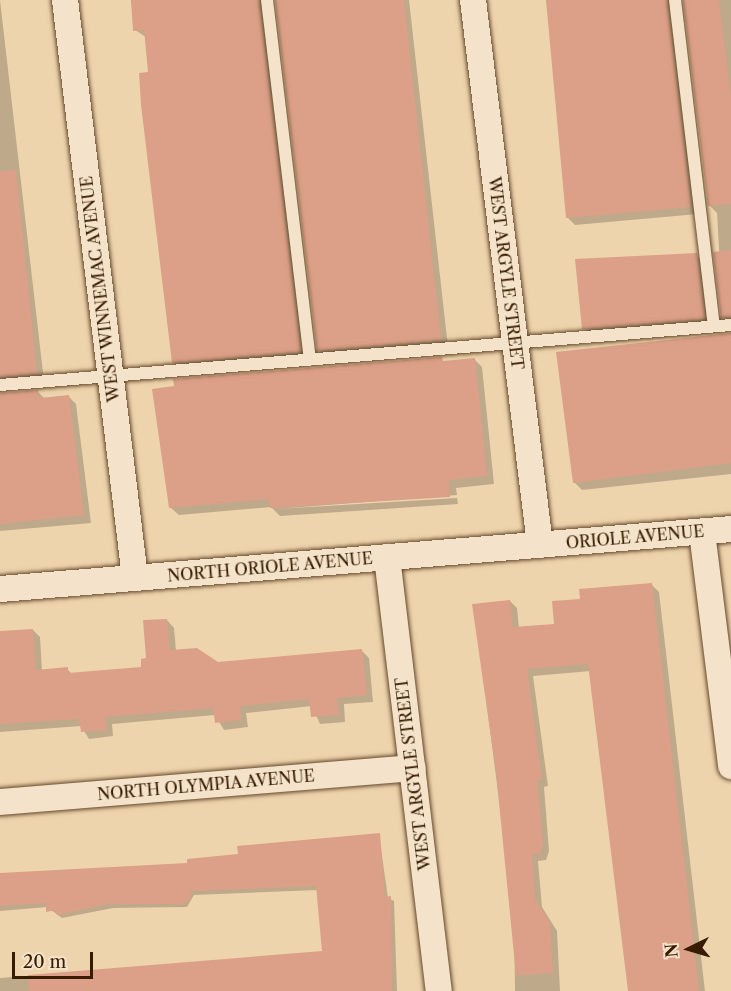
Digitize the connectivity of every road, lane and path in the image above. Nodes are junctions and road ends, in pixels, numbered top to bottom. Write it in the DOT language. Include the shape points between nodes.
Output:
graph roads {
  1 [pos="65,0"];
  2 [pos="267,0"];
  3 [pos="473,0"];
  4 [pos="675,0"];
  5 [pos="731,325"];
  6 [pos="714,326"];
  7 [pos="515,343"];
  8 [pos="310,359"];
  9 [pos="110,376"];
  10 [pos="0,385"];
  11 [pos="731,530"];
  12 [pos="702,532"];
  13 [pos="540,545"];
  14 [pos="387,557"];
  15 [pos="135,578"];
  16 [pos="0,589"];
  17 [pos="731,766"];
  18 [pos="413,768"];
  19 [pos="0,802"];
  20 [pos="439,991"];
  1 -- 9 [label="street, WEST WINNEMAC AVENUE"];
  2 -- 8 [label="lane"];
  3 -- 7 [label="street, WEST ARGYLE STREET"];
  4 -- 6 [label="lane"];
  5 -- 6 [label="lane"];
  6 -- 7 [label="lane"];
  7 -- 8 [label="lane"];
  7 -- 13 [label="street, WEST ARGYLE STREET"];
  8 -- 9 [label="lane"];
  9 -- 10 [label="lane"];
  9 -- 15 [label="street, WEST WINNEMAC AVENUE"];
  11 -- 12 [label="street, ORIOLE AVENUE"];
  12 -- 13 [label="street, ORIOLE AVENUE"];
  12 -- 17 [label="street"];
  13 -- 14 [label="street, NORTH ORIOLE AVENUE"];
  14 -- 15 [label="street, NORTH ORIOLE AVENUE"];
  14 -- 18 [label="street, WEST ARGYLE STREET"];
  15 -- 16 [label="street, NORTH ORIOLE AVENUE"];
  18 -- 19 [label="street, NORTH OLYMPIA AVENUE"];
  18 -- 20 [label="street, WEST ARGYLE STREET"];
}
